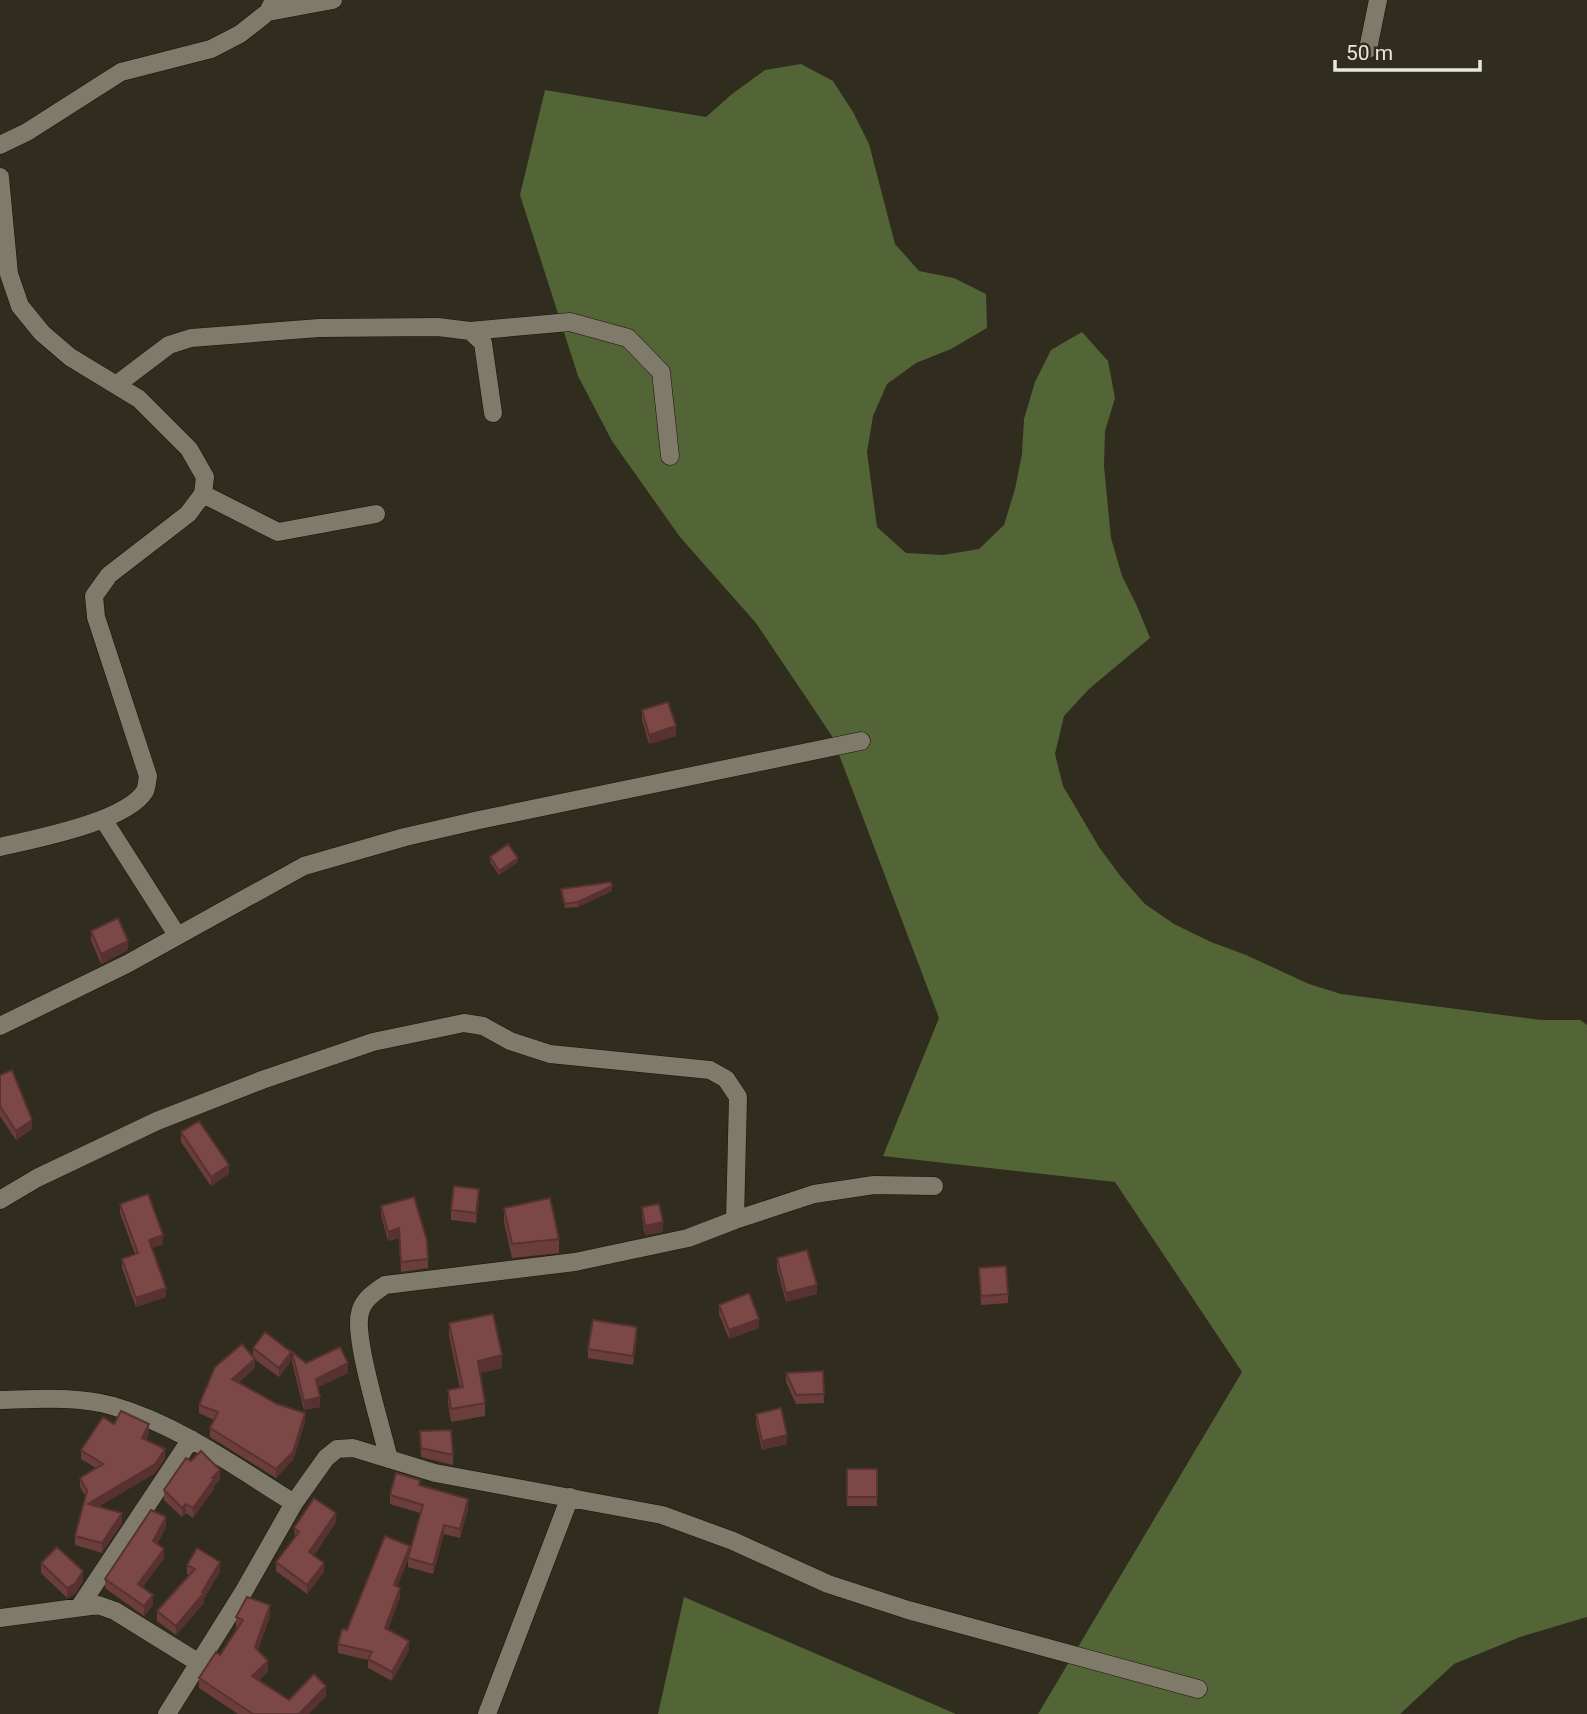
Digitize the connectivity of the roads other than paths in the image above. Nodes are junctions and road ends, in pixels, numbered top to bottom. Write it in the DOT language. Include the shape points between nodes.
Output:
graph roads {
  1 [pos="333,0"];
  2 [pos="1378,0"];
  3 [pos="271,6"];
  4 [pos="1368,49"];
  5 [pos="0,145"];
  6 [pos="0,177"];
  7 [pos="470,331"];
  8 [pos="116,385"];
  9 [pos="493,413"];
  10 [pos="670,456"];
  11 [pos="203,494"];
  12 [pos="376,514"];
  13 [pos="860,741"];
  14 [pos="103,819"];
  15 [pos="0,847"];
  16 [pos="177,935"];
  17 [pos="0,1026"];
  18 [pos="934,1186"];
  19 [pos="0,1200"];
  20 [pos="735,1220"];
  21 [pos="0,1400"];
  22 [pos="191,1439"];
  23 [pos="389,1459"];
  24 [pos="569,1497"];
  25 [pos="294,1503"];
  26 [pos="80,1606"];
  27 [pos="0,1618"];
  28 [pos="199,1663"];
  29 [pos="1198,1689"];
  30 [pos="167,1714"];
  31 [pos="487,1714"];
  1 -- 3 [label="street"];
  2 -- 4 [label="street"];
  3 -- 5 [label="street" via="240,34 211,49 121,72"];
  6 -- 8 [label="street" via="9,274 20,306 70,357"];
  7 -- 8 [label="street" via="319,328 191,338 169,345"];
  7 -- 9 [label="street" via="483,343"];
  7 -- 10 [label="street" via="569,322 628,338 660,372"];
  8 -- 11 [label="street" via="139,399 189,449 205,477"];
  11 -- 12 [label="street" via="278,532"];
  11 -- 14 [label="street" via="188,513 108,575 94,596 96,617 148,776 146,790 136,800"];
  13 -- 16 [label="street" via="405,837 304,866"];
  14 -- 15 [label="street"];
  14 -- 16 [label="street"];
  16 -- 17 [label="street"];
  18 -- 20 [label="street" via="874,1185 814,1194"];
  19 -- 20 [label="street" via="157,1121 261,1080 373,1042 464,1023 483,1026 550,1054 710,1070 726,1079 738,1097"];
  20 -- 23 [label="street" via="688,1238 575,1262 386,1285 370,1295 360,1312 359,1336"];
  21 -- 22 [label="street" via="56,1399 111,1406"];
  22 -- 25 [label="street"];
  22 -- 26 [label="street"];
  23 -- 24 [label="street" via="435,1473"];
  23 -- 25 [label="street" via="353,1448 337,1449"];
  24 -- 29 [label="street" via="662,1515 828,1584"];
  24 -- 31 [label="street"];
  25 -- 28 [label="street"];
  26 -- 27 [label="street"];
  26 -- 28 [label="street" via="98,1605 115,1611"];
  28 -- 30 [label="street"];
}
